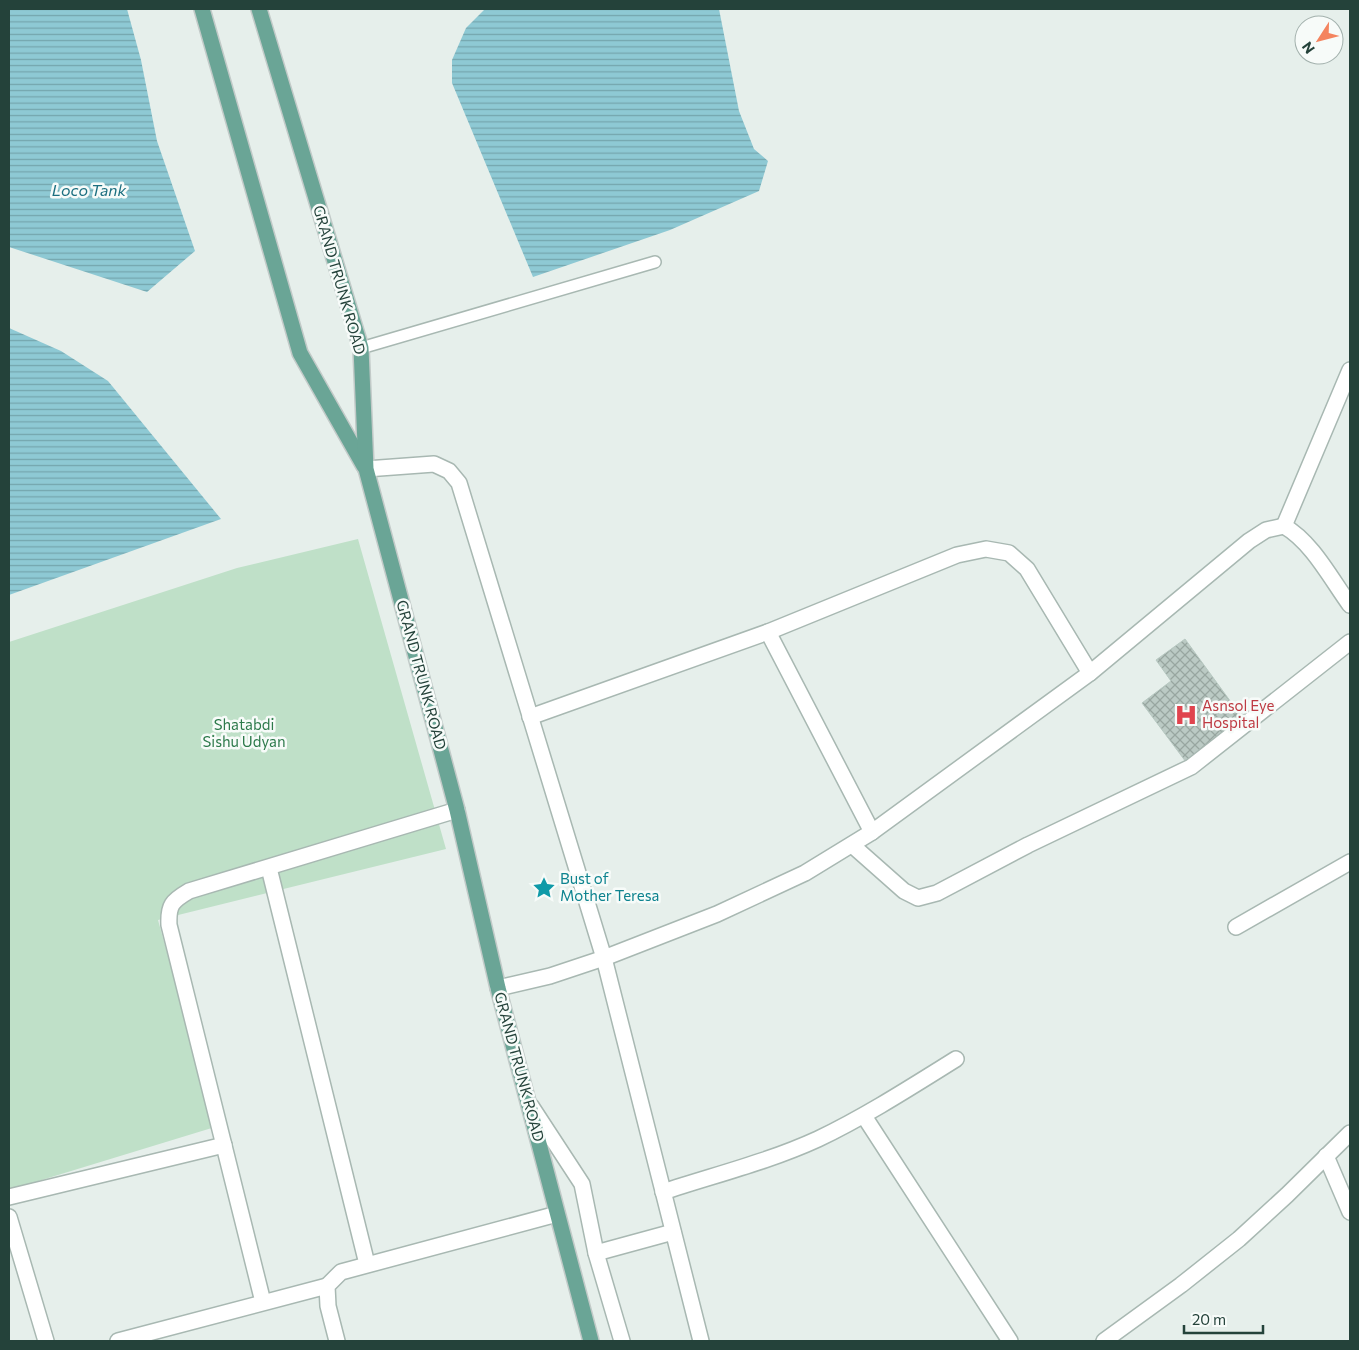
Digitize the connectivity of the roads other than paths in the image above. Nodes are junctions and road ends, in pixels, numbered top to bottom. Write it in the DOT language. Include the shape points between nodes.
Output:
graph roads {
  1 [pos="202,9"];
  2 [pos="259,9"];
  3 [pos="655,262"];
  4 [pos="361,348"];
  5 [pos="1349,377"];
  6 [pos="366,469"];
  7 [pos="1284,526"];
  8 [pos="1350,606"];
  9 [pos="768,632"];
  10 [pos="1350,642"];
  11 [pos="1090,673"];
  12 [pos="530,717"];
  13 [pos="457,810"];
  14 [pos="872,832"];
  15 [pos="852,845"];
  16 [pos="1350,862"];
  17 [pos="268,868"];
  18 [pos="1236,927"];
  19 [pos="604,958"];
  20 [pos="498,988"];
  21 [pos="956,1059"];
  22 [pos="528,1103"];
  23 [pos="864,1116"];
  24 [pos="1350,1133"];
  25 [pos="224,1145"];
  26 [pos="1326,1156"];
  27 [pos="663,1192"];
  28 [pos="9,1197"];
  29 [pos="1350,1212"];
  30 [pos="558,1214"];
  31 [pos="9,1217"];
  32 [pos="673,1232"];
  33 [pos="596,1253"];
  34 [pos="367,1264"];
  35 [pos="327,1286"];
  36 [pos="263,1302"];
  37 [pos="46,1341"];
  38 [pos="118,1341"];
  39 [pos="337,1341"];
  40 [pos="591,1341"];
  41 [pos="622,1341"];
  42 [pos="701,1341"];
  43 [pos="1010,1341"];
  44 [pos="1104,1341"];
  1 -- 6 [label="main road" via="300,353"];
  2 -- 4 [label="main road, GRAND TRUNK ROAD"];
  3 -- 4 [label="lane"];
  4 -- 6 [label="main road, GRAND TRUNK ROAD"];
  5 -- 7 [label="street"];
  6 -- 12 [label="street" via="434,464 449,471 459,483"];
  6 -- 13 [label="main road, GRAND TRUNK ROAD"];
  7 -- 8 [label="street" via="1308,546"];
  7 -- 11 [label="street" via="1266,530 1249,541"];
  9 -- 11 [label="street" via="957,555 986,549 1009,554 1027,569"];
  9 -- 12 [label="street"];
  9 -- 14 [label="street"];
  10 -- 15 [label="street" via="1191,767 1028,845 937,894 918,898 904,891"];
  11 -- 14 [label="street"];
  12 -- 19 [label="street"];
  13 -- 17 [label="street"];
  13 -- 20 [label="main road, GRAND TRUNK ROAD"];
  14 -- 15 [label="street"];
  15 -- 19 [label="street" via="806,873 717,914"];
  16 -- 18 [label="street"];
  17 -- 25 [label="street" via="190,891 176,898 168,910 169,925"];
  17 -- 34 [label="street"];
  19 -- 20 [label="street" via="550,976"];
  19 -- 27 [label="street"];
  20 -- 22 [label="main road, GRAND TRUNK ROAD"];
  21 -- 23 [label="street"];
  22 -- 30 [label="main road, GRAND TRUNK ROAD"];
  22 -- 33 [label="street" via="582,1184"];
  23 -- 27 [label="street" via="788,1152"];
  23 -- 43 [label="street"];
  24 -- 26 [label="street"];
  25 -- 28 [label="street"];
  25 -- 36 [label="street"];
  26 -- 29 [label="street"];
  26 -- 44 [label="street" via="1239,1239"];
  27 -- 32 [label="street"];
  30 -- 34 [label="street"];
  30 -- 40 [label="main road, GRAND TRUNK ROAD"];
  31 -- 37 [label="street"];
  32 -- 33 [label="street"];
  32 -- 42 [label="street"];
  33 -- 41 [label="street"];
  34 -- 35 [label="street" via="341,1272"];
  35 -- 36 [label="street"];
  35 -- 39 [label="street" via="328,1306"];
  36 -- 38 [label="street"];
}
